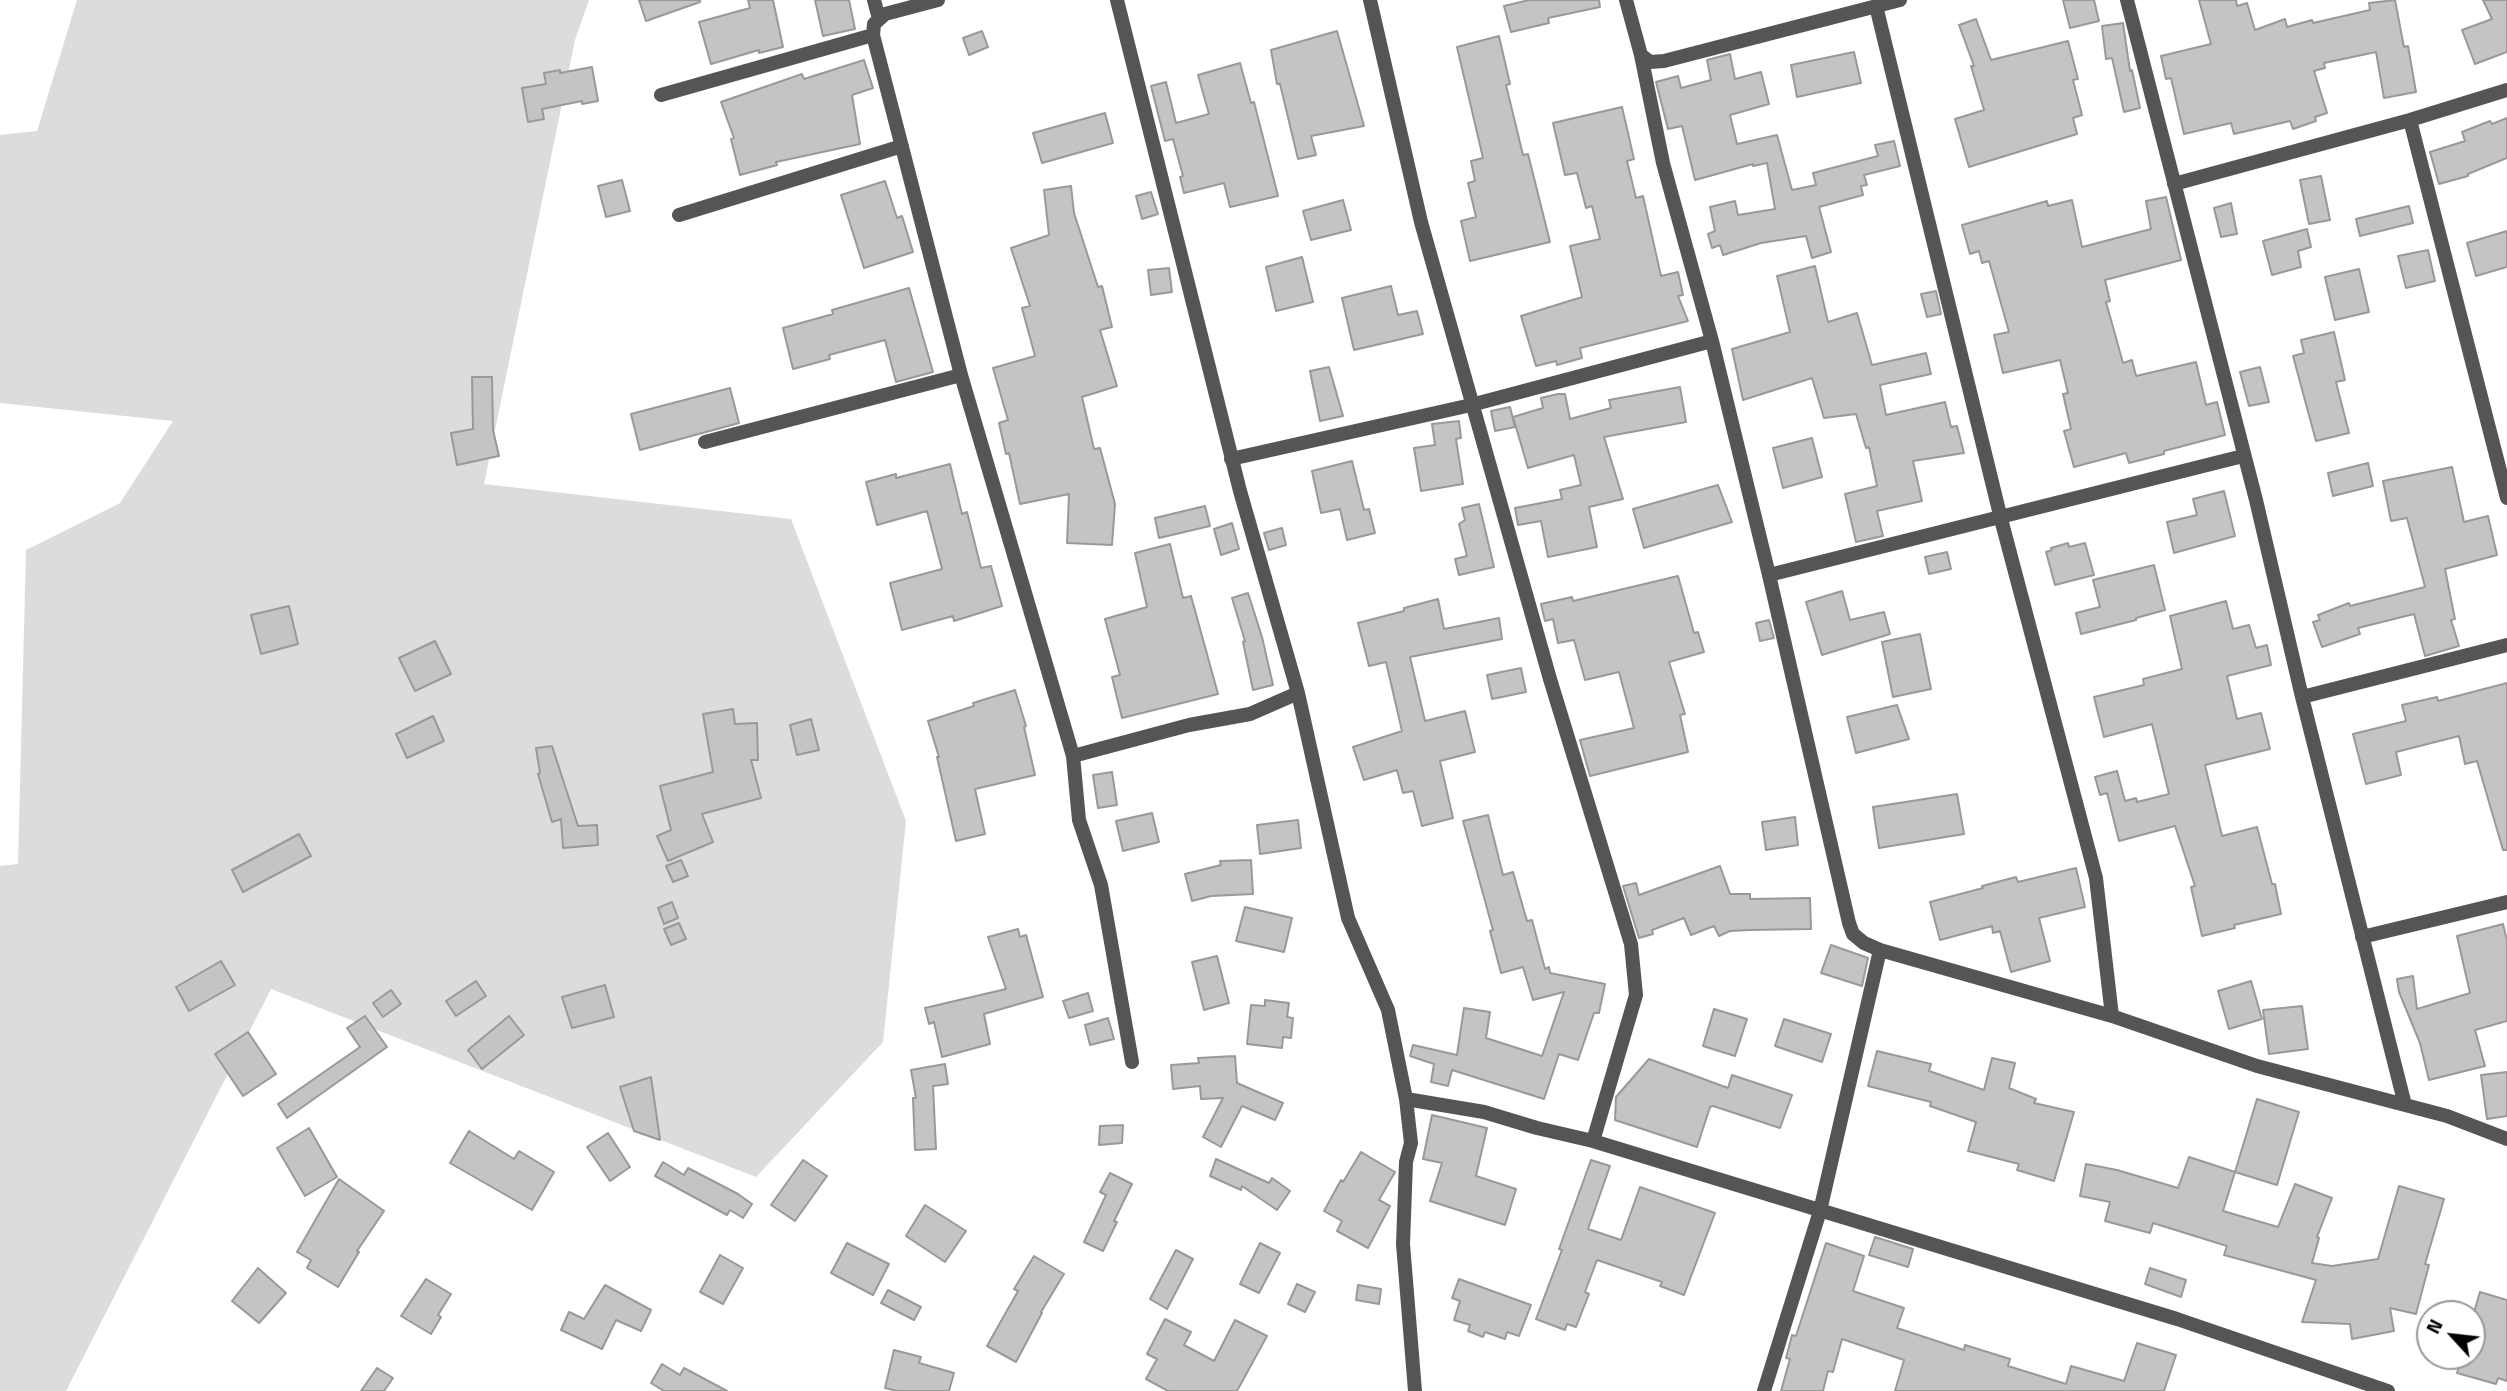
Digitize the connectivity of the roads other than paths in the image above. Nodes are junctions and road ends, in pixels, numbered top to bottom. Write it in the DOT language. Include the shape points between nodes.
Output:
graph roads {
  1 [pos="874,0"];
  2 [pos="938,0"];
  3 [pos="1117,0"];
  4 [pos="1370,0"];
  5 [pos="1626,0"];
  6 [pos="1900,0"];
  7 [pos="2127,0"];
  8 [pos="1876,6"];
  9 [pos="879,19"];
  10 [pos="873,35"];
  11 [pos="1641,55"];
  12 [pos="2507,90"];
  13 [pos="661,96"];
  14 [pos="2410,120"];
  15 [pos="902,146"];
  16 [pos="2174,184"];
  17 [pos="679,215"];
  18 [pos="1712,341"];
  19 [pos="961,375"];
  20 [pos="1471,405"];
  21 [pos="705,442"];
  22 [pos="2243,456"];
  23 [pos="1231,459"];
  24 [pos="2507,498"];
  25 [pos="2001,519"];
  26 [pos="1769,575"];
  27 [pos="2507,645"];
  28 [pos="1298,693"];
  29 [pos="2302,697"];
  30 [pos="1073,756"];
  31 [pos="2507,902"];
  32 [pos="2362,937"];
  33 [pos="1880,950"];
  34 [pos="2112,1016"];
  35 [pos="1132,1062"];
  36 [pos="1406,1099"];
  37 [pos="2405,1105"];
  38 [pos="2507,1139"];
  39 [pos="1593,1141"];
  40 [pos="1820,1211"];
  41 [pos="1416,1391"];
  42 [pos="1764,1391"];
  43 [pos="2388,1391"];
  1 -- 9 [label="street"];
  2 -- 9 [label="street"];
  3 -- 23 [label="street"];
  4 -- 20 [label="street" via="1420,222"];
  5 -- 11 [label="street"];
  6 -- 8 [label="street"];
  7 -- 16 [label="street"];
  8 -- 11 [label="street" via="1664,61 1650,62"];
  8 -- 25 [label="street"];
  9 -- 10 [label="street"];
  10 -- 13 [label="street"];
  10 -- 15 [label="street"];
  11 -- 18 [label="street" via="1663,163"];
  12 -- 14 [label="street"];
  14 -- 16 [label="street"];
  14 -- 24 [label="street"];
  15 -- 17 [label="street"];
  15 -- 19 [label="street"];
  16 -- 22 [label="street"];
  18 -- 20 [label="street"];
  18 -- 26 [label="street"];
  19 -- 21 [label="street"];
  19 -- 30 [label="street"];
  20 -- 23 [label="street"];
  20 -- 39 [label="street" via="1631,944 1636,995"];
  22 -- 25 [label="street"];
  22 -- 29 [label="street"];
  23 -- 28 [label="street"];
  25 -- 26 [label="street"];
  25 -- 34 [label="street" via="2096,878"];
  26 -- 33 [label="street" via="1849,923 1853,934"];
  27 -- 29 [label="street"];
  28 -- 30 [label="street" via="1250,714"];
  28 -- 36 [label="street" via="1348,918 1388,1010"];
  29 -- 32 [label="street"];
  30 -- 35 [label="street" via="1079,820 1101,885"];
  31 -- 32 [label="street"];
  32 -- 37 [label="street"];
  33 -- 34 [label="street"];
  33 -- 40 [label="street"];
  34 -- 37 [label="street" via="2257,1066"];
  36 -- 39 [label="street" via="1484,1112"];
  36 -- 41 [label="street" via="1410,1143 1403,1244"];
  37 -- 38 [label="street"];
  39 -- 40 [label="street"];
  40 -- 42 [label="street"];
  40 -- 43 [label="street" via="2177,1319"];
}
